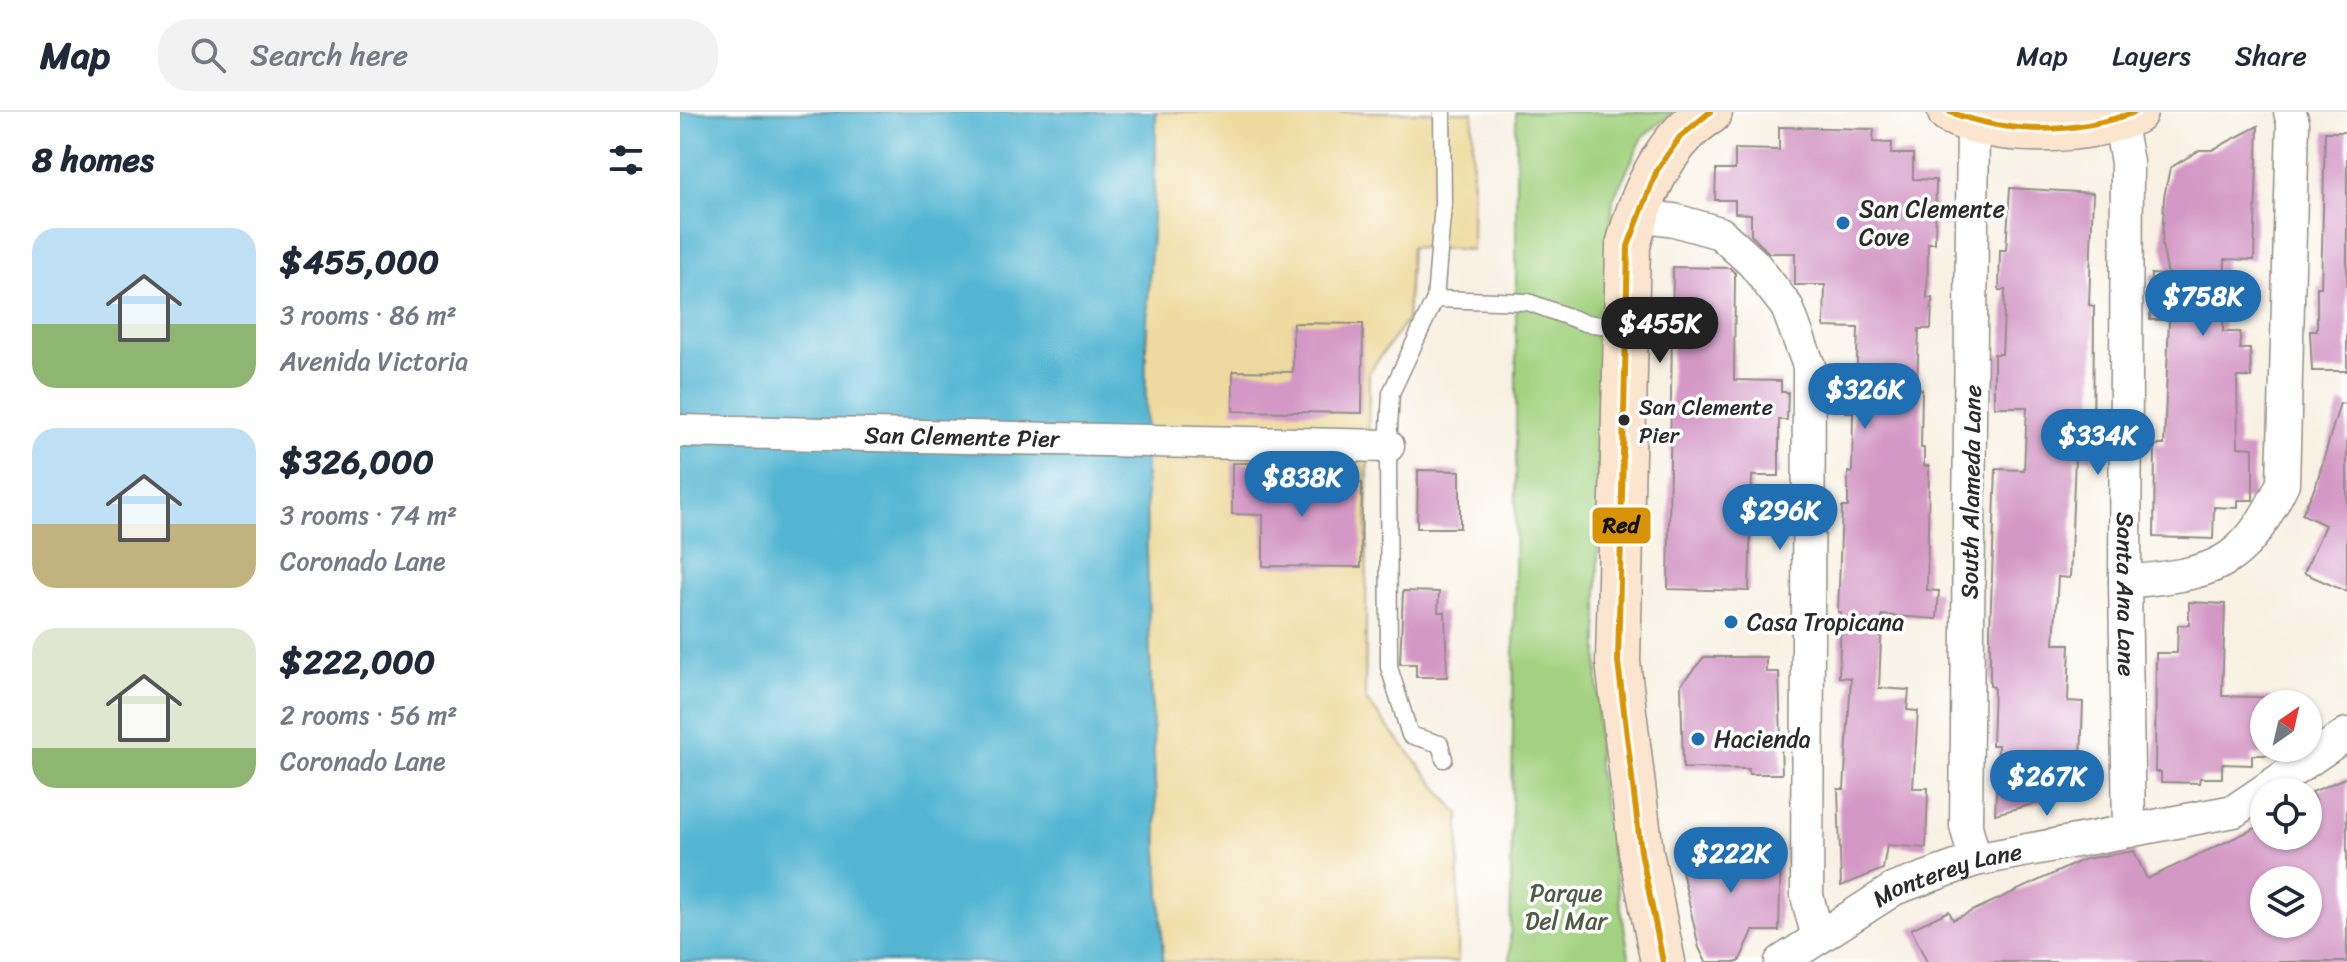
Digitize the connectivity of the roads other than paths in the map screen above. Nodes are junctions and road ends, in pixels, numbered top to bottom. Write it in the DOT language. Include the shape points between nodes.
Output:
graph roads {
  1 [pos="1442,112"];
  2 [pos="1710,112"];
  3 [pos="2290,112"];
  4 [pos="2127,115"];
  5 [pos="1962,118"];
  6 [pos="1636,215"];
  7 [pos="1435,299"];
  8 [pos="1627,329"];
  9 [pos="680,431"];
  10 [pos="1388,446"];
  11 [pos="2125,582"];
  12 [pos="2347,734"];
  13 [pos="1444,759"];
  14 [pos="2129,831"];
  15 [pos="1975,860"];
  16 [pos="1818,938"];
  17 [pos="1663,962"];
  18 [pos="1781,962"];
  1 -- 7 [label="lane" via="1443,204"];
  2 -- 6 [label="main road" via="1693,122 1657,169"];
  3 -- 11 [label="street" via="2283,483 2263,525 2227,561 2184,576"];
  4 -- 5 [label="main road" via="2064,129"];
  4 -- 11 [label="street, Santa Ana Lane"];
  5 -- 15 [label="street, South Alameda Lane" via="1966,826"];
  6 -- 8 [label="main road" via="1628,246"];
  6 -- 16 [label="street" via="1720,233 1753,263 1787,307 1809,366 1807,896"];
  7 -- 8 [label="lane" via="1528,302 1585,323"];
  7 -- 10 [label="lane" via="1391,393"];
  8 -- 17 [label="main road" via="1618,662 1641,852"];
  9 -- 10 [label="street, San Clemente Pier"];
  10 -- 13 [label="lane" via="1389,667 1410,735 1440,744"];
  11 -- 14 [label="street, Santa Ana Lane"];
  12 -- 14 [label="street, Monterey Lane" via="2234,811"];
  14 -- 15 [label="street, Monterey Lane"];
  15 -- 16 [label="street, Monterey Lane" via="1894,889"];
  16 -- 18 [label="street, Monterey Lane"];
}
